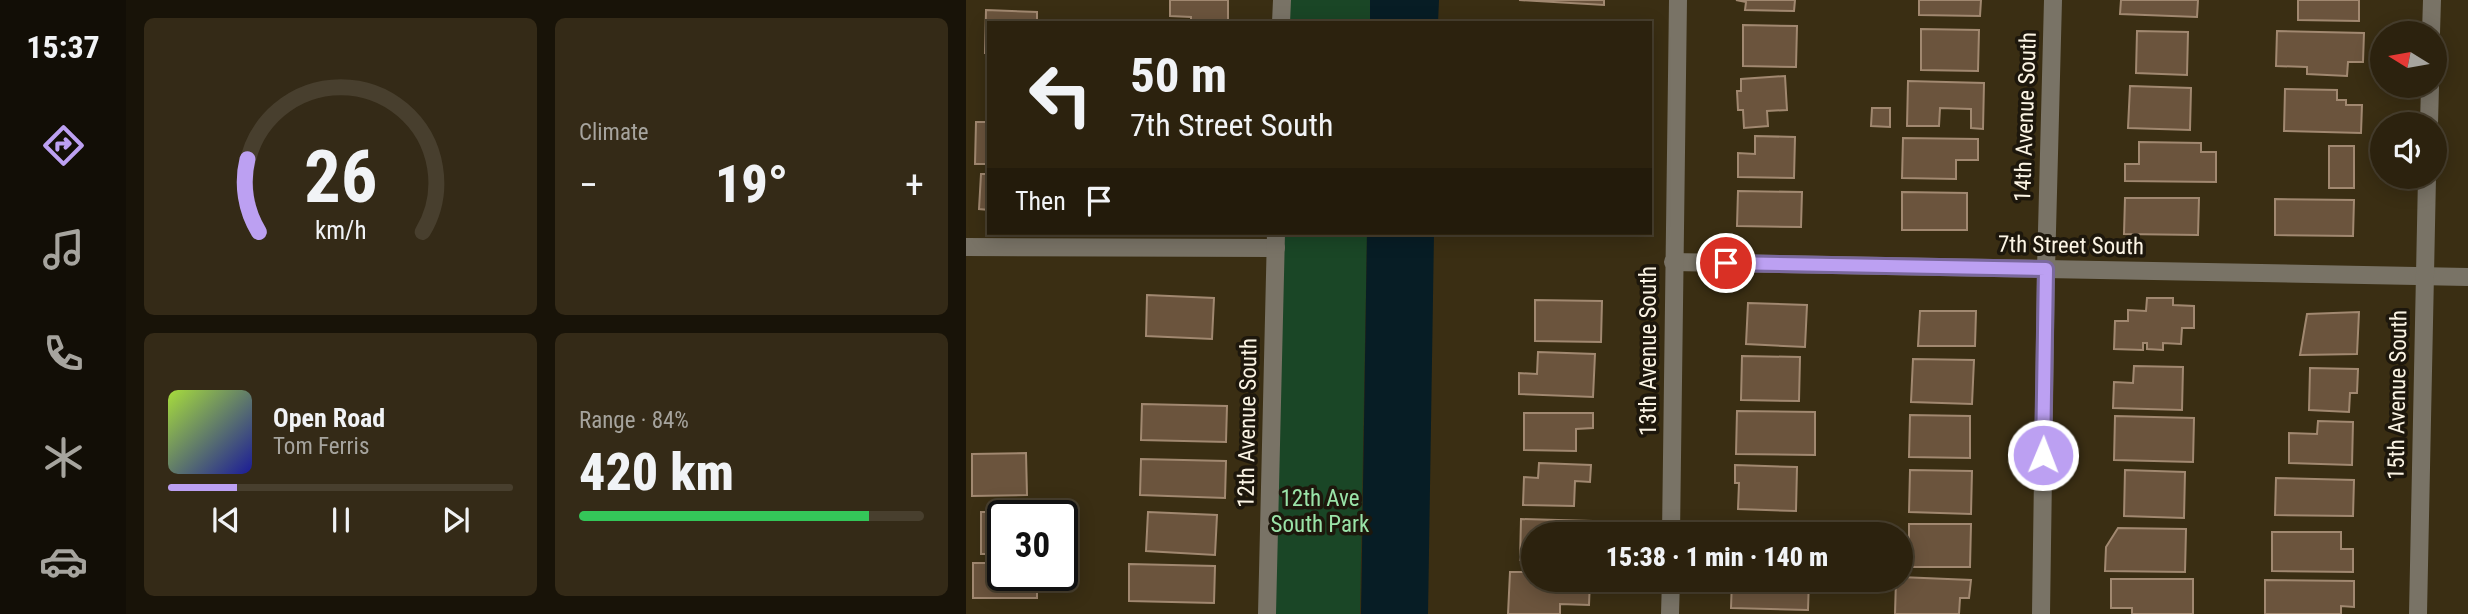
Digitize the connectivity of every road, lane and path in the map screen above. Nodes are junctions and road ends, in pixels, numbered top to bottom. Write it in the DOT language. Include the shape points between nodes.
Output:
graph roads {
  1 [pos="1282,0"];
  2 [pos="1678,0"];
  3 [pos="2053,0"];
  4 [pos="2432,0"];
  5 [pos="1281,21"];
  6 [pos="2431,21"];
  7 [pos="2427,189"];
  8 [pos="1276,240"];
  9 [pos="966,247"];
  10 [pos="1673,262"];
  11 [pos="2046,269"];
  12 [pos="2424,277"];
  13 [pos="2468,277"];
  14 [pos="1671,522"];
  15 [pos="1671,592"];
  16 [pos="1267,614"];
  17 [pos="1670,614"];
  18 [pos="2041,614"];
  19 [pos="2418,614"];
  1 -- 5 [label="street"];
  2 -- 10 [label="street, 13th Avenue South"];
  3 -- 11 [label="street, 14th Avenue South"];
  4 -- 6 [label="street"];
  7 -- 12 [label="street, 15th Avenue South"];
  8 -- 9 [label="street"];
  8 -- 16 [label="street, 12th Avenue South"];
  10 -- 11 [label="street, 7th Street South"];
  10 -- 14 [label="street, 13th Avenue South"];
  11 -- 12 [label="street, 7th Street South"];
  11 -- 18 [label="street, 14th Avenue South"];
  12 -- 13 [label="street, 7th Street South"];
  12 -- 19 [label="street, 15th Avenue South"];
  15 -- 17 [label="street"];
}
